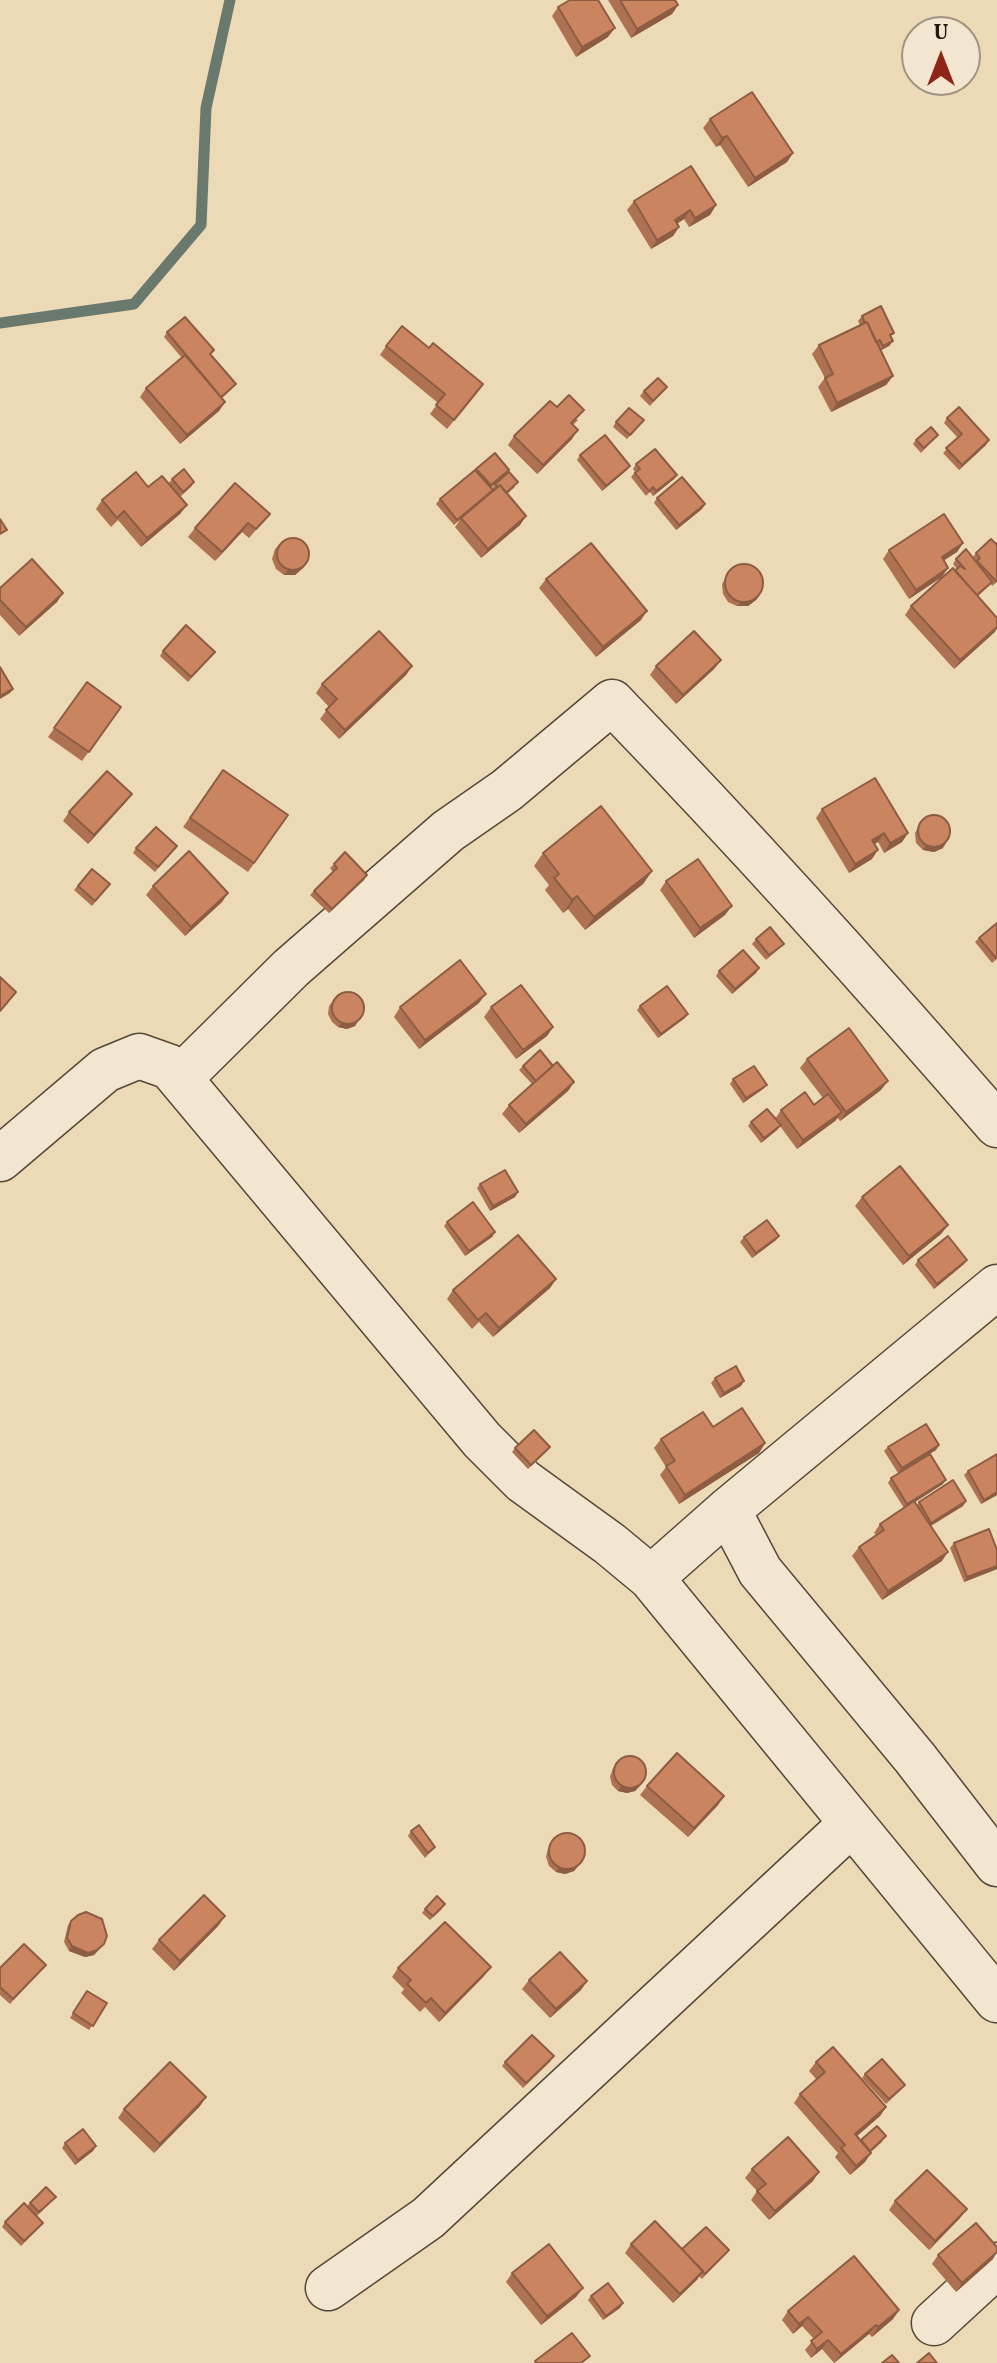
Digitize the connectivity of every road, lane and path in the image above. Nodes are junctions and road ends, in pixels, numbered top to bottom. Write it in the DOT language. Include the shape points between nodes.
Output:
graph roads {
  1 [pos="181,1077"];
  2 [pos="997,1125"];
  3 [pos="0,1159"];
  4 [pos="997,1287"];
  5 [pos="728,1510"];
  6 [pos="651,1578"];
  7 [pos="851,1824"];
  8 [pos="997,1864"];
  9 [pos="997,2000"];
  10 [pos="997,2265"];
  11 [pos="328,2288"];
  12 [pos="934,2323"];
  1 -- 2 [label="street" via="327,936 448,831 507,790 612,702 872,980"];
  1 -- 3 [label="street" via="170,1067 139,1056 105,1070"];
  1 -- 6 [label="street" via="482,1440 523,1481"];
  4 -- 5 [label="street"];
  5 -- 6 [label="street"];
  5 -- 8 [label="street" via="760,1571"];
  6 -- 7 [label="street"];
  7 -- 9 [label="street"];
  7 -- 11 [label="street" via="428,2218"];
  10 -- 12 [label="street"];
}
